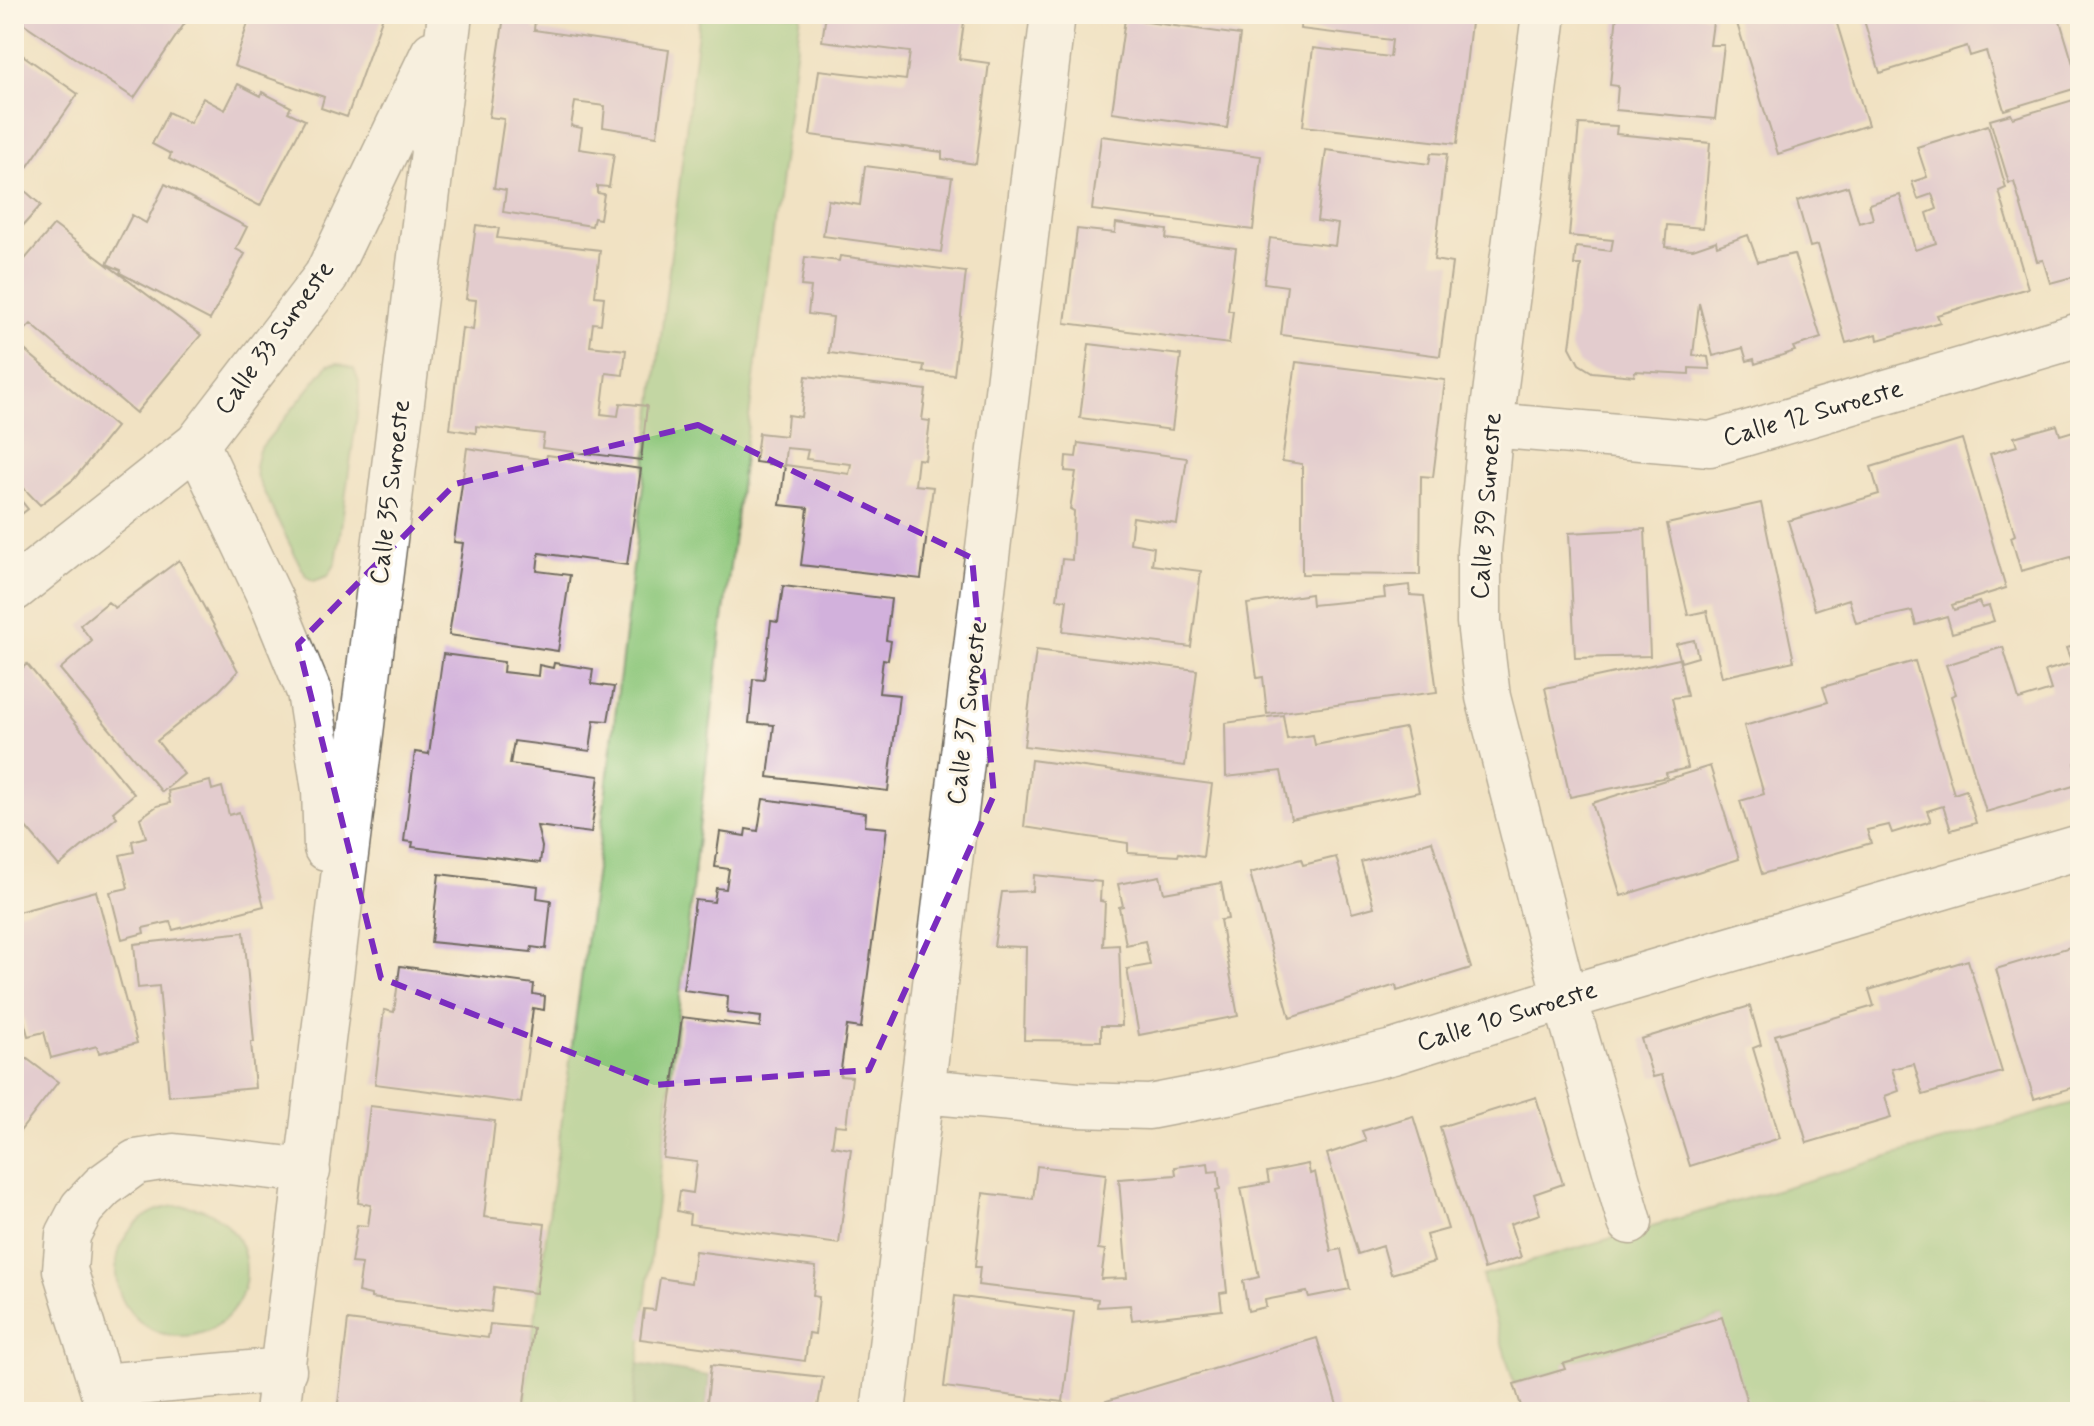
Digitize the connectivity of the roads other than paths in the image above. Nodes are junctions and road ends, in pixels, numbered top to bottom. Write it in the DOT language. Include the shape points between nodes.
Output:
graph roads {
  1 [pos="1053,14"];
  2 [pos="1544,14"];
  3 [pos="450,16"];
  4 [pos="2080,335"];
  5 [pos="1491,425"];
  6 [pos="197,444"];
  7 [pos="14,589"];
  8 [pos="2080,847"];
  9 [pos="333,969"];
  10 [pos="1565,998"];
  11 [pos="922,1091"];
  12 [pos="308,1171"];
  13 [pos="1630,1222"];
  14 [pos="284,1370"];
  15 [pos="106,1399"];
  16 [pos="277,1412"];
  17 [pos="883,1412"];
  1 -- 11 [label="street, Calle 37 Suroeste"];
  2 -- 5 [label="street, Calle 39 Suroeste"];
  3 -- 6 [label="street, Calle 33 Suroeste" via="326,276"];
  3 -- 9 [label="street, Calle 35 Suroeste"];
  4 -- 5 [label="street, Calle 12 Suroeste" via="1710,444"];
  5 -- 10 [label="street, Calle 39 Suroeste" via="1479,551 1479,622 1488,697"];
  6 -- 7 [label="street, Calle 33 Suroeste"];
  6 -- 9 [label="street, Calle 35 Suroeste" via="309,692 324,790"];
  8 -- 10 [label="street, Calle 10 Suroeste"];
  9 -- 12 [label="street, Calle 35 Suroeste"];
  10 -- 11 [label="street, Calle 10 Suroeste" via="1393,1052 1149,1107"];
  10 -- 13 [label="street, Calle 39 Suroeste"];
  11 -- 17 [label="street, Calle 37 Suroeste"];
  12 -- 14 [label="street, Calle 35 Suroeste"];
  12 -- 15 [label="street" via="174,1156 136,1162 82,1208 68,1235 65,1270"];
  14 -- 15 [label="street"];
  14 -- 16 [label="street, Calle 35 Suroeste"];
}
